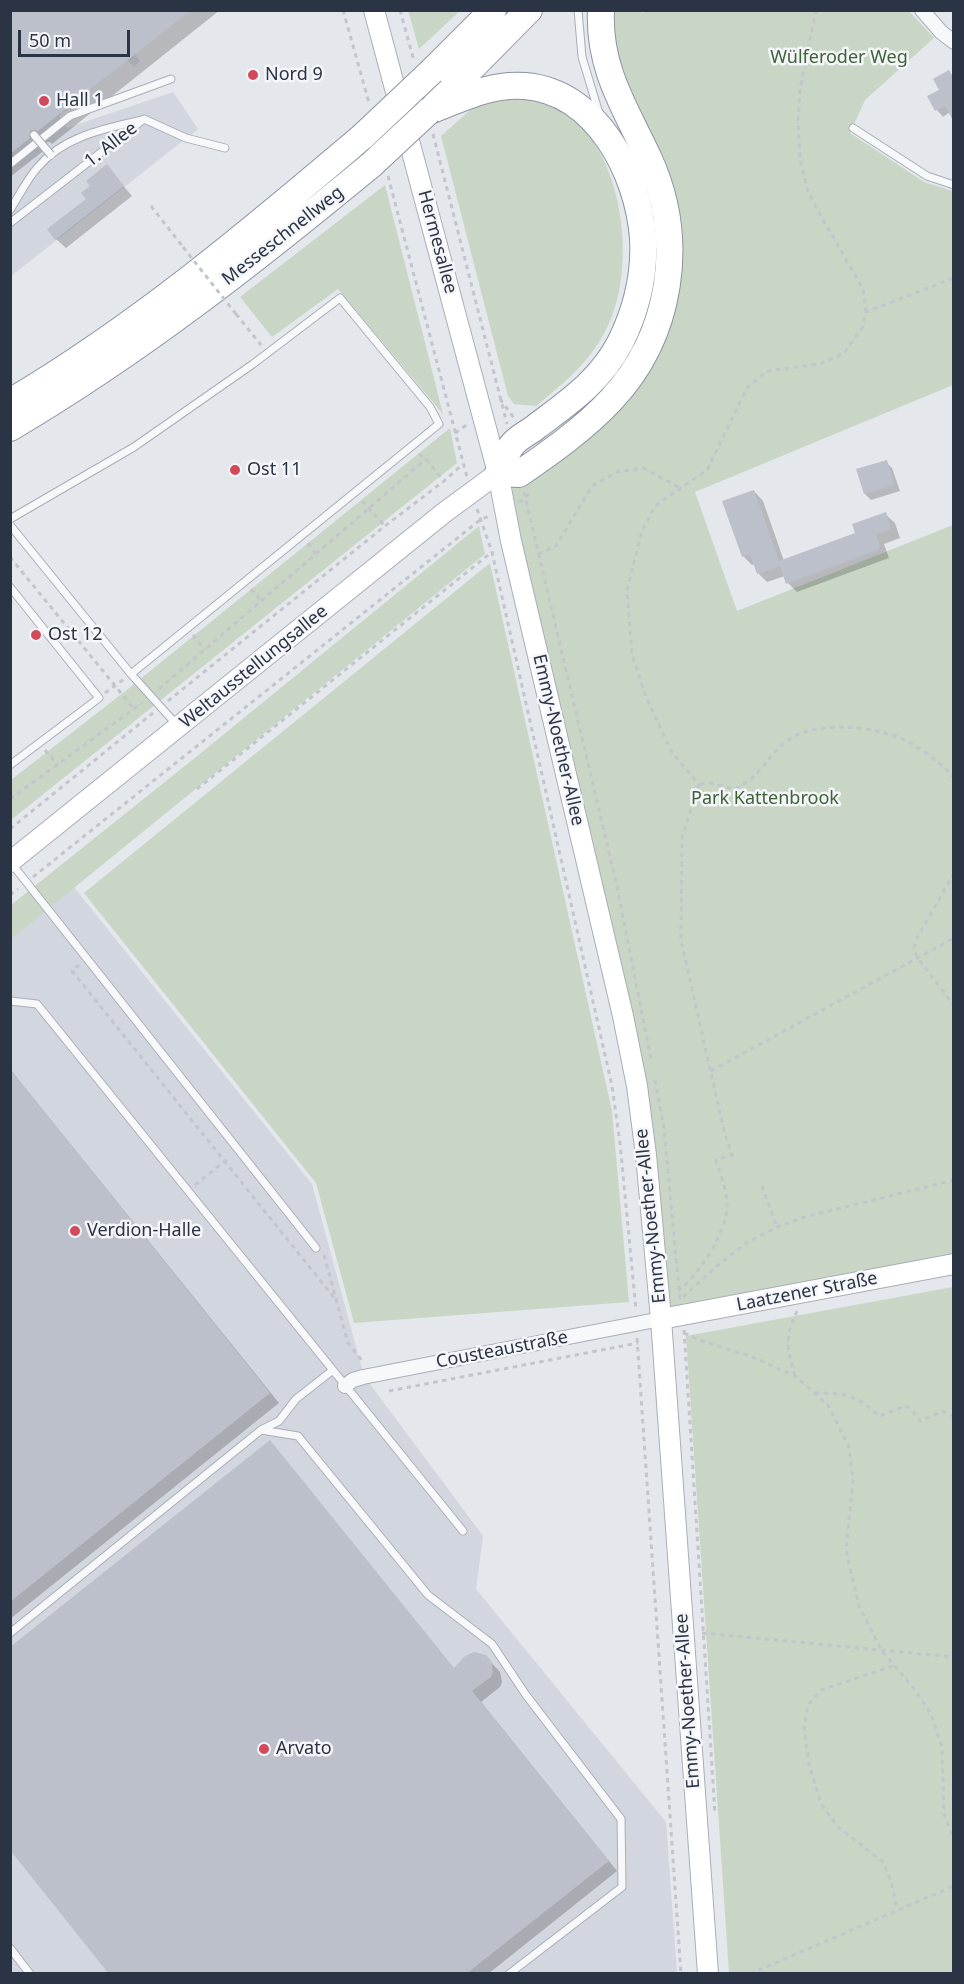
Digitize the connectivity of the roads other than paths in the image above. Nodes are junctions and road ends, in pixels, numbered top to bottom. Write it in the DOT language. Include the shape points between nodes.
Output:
graph roads {
  1 [pos="374,10"];
  2 [pos="493,10"];
  3 [pos="529,10"];
  4 [pos="579,10"];
  5 [pos="601,10"];
  6 [pos="922,10"];
  7 [pos="954,42"];
  8 [pos="171,79"];
  9 [pos="436,113"];
  10 [pos="144,119"];
  11 [pos="853,128"];
  12 [pos="34,135"];
  13 [pos="608,138"];
  14 [pos="225,148"];
  15 [pos="51,155"];
  16 [pos="10,164"];
  17 [pos="954,184"];
  18 [pos="10,210"];
  19 [pos="10,223"];
  20 [pos="10,402"];
  21 [pos="10,428"];
  22 [pos="498,473"];
  23 [pos="10,519"];
  24 [pos="10,525"];
  25 [pos="10,587"];
  26 [pos="131,674"];
  27 [pos="179,727"];
  28 [pos="10,765"];
  29 [pos="11,862"];
  30 [pos="10,1001"];
  31 [pos="316,1248"];
  32 [pos="954,1264"];
  33 [pos="661,1319"];
  34 [pos="333,1370"];
  35 [pos="345,1386"];
  36 [pos="261,1430"];
  37 [pos="462,1531"];
  38 [pos="10,1633"];
  39 [pos="10,1948"];
  40 [pos="30,1974"];
  41 [pos="509,1974"];
  42 [pos="708,1974"];
  1 -- 22 [label="main road, Hermesallee"];
  2 -- 20 [label="highway, Messeschnellweg, bridge" via="424,68 362,137 216,258 120,330"];
  3 -- 9 [label="highway, Messeschnellweg"];
  4 -- 13 [label="lane" via="582,57"];
  5 -- 22 [label="highway" via="602,46 609,72 663,197 670,258 663,308 647,350 610,401 519,474"];
  6 -- 7 [label="street"];
  8 -- 16 [label="lane" via="70,116"];
  9 -- 13 [label="highway" via="494,87 542,88 584,110"];
  9 -- 21 [label="highway, Messeschnellweg, bridge" via="379,169 130,351"];
  10 -- 14 [label="lane, 1. Allee" via="186,138"];
  10 -- 15 [label="lane" via="73,139"];
  10 -- 19 [label="lane, 1. Allee"];
  11 -- 17 [label="lane" via="927,176"];
  12 -- 15 [label="lane, bridge"];
  13 -- 22 [label="highway" via="628,177 641,220 643,262 635,306 619,345 591,384 512,444"];
  15 -- 18 [label="lane" via="37,167"];
  22 -- 27 [label="main road, Weltausstellungsallee"];
  22 -- 33 [label="main road, Emmy-Noether-Allee" via="635,1074"];
  23 -- 26 [label="lane" via="134,447 340,297 430,407 439,424"];
  24 -- 26 [label="lane"];
  25 -- 28 [label="lane" via="99,698"];
  26 -- 27 [label="lane"];
  27 -- 29 [label="main road, Weltausstellungsallee"];
  29 -- 31 [label="lane"];
  30 -- 34 [label="lane" via="37,1004"];
  32 -- 33 [label="main road, Laatzener Straße"];
  33 -- 35 [label="street, Cousteaustraße" via="353,1380"];
  33 -- 42 [label="main road, Emmy-Noether-Allee"];
  34 -- 35 [label="lane"];
  34 -- 36 [label="lane" via="296,1399 279,1422"];
  35 -- 37 [label="lane"];
  36 -- 38 [label="lane"];
  36 -- 41 [label="lane" via="298,1436 428,1595 492,1644 621,1819 622,1887"];
  39 -- 40 [label="lane"];
}
